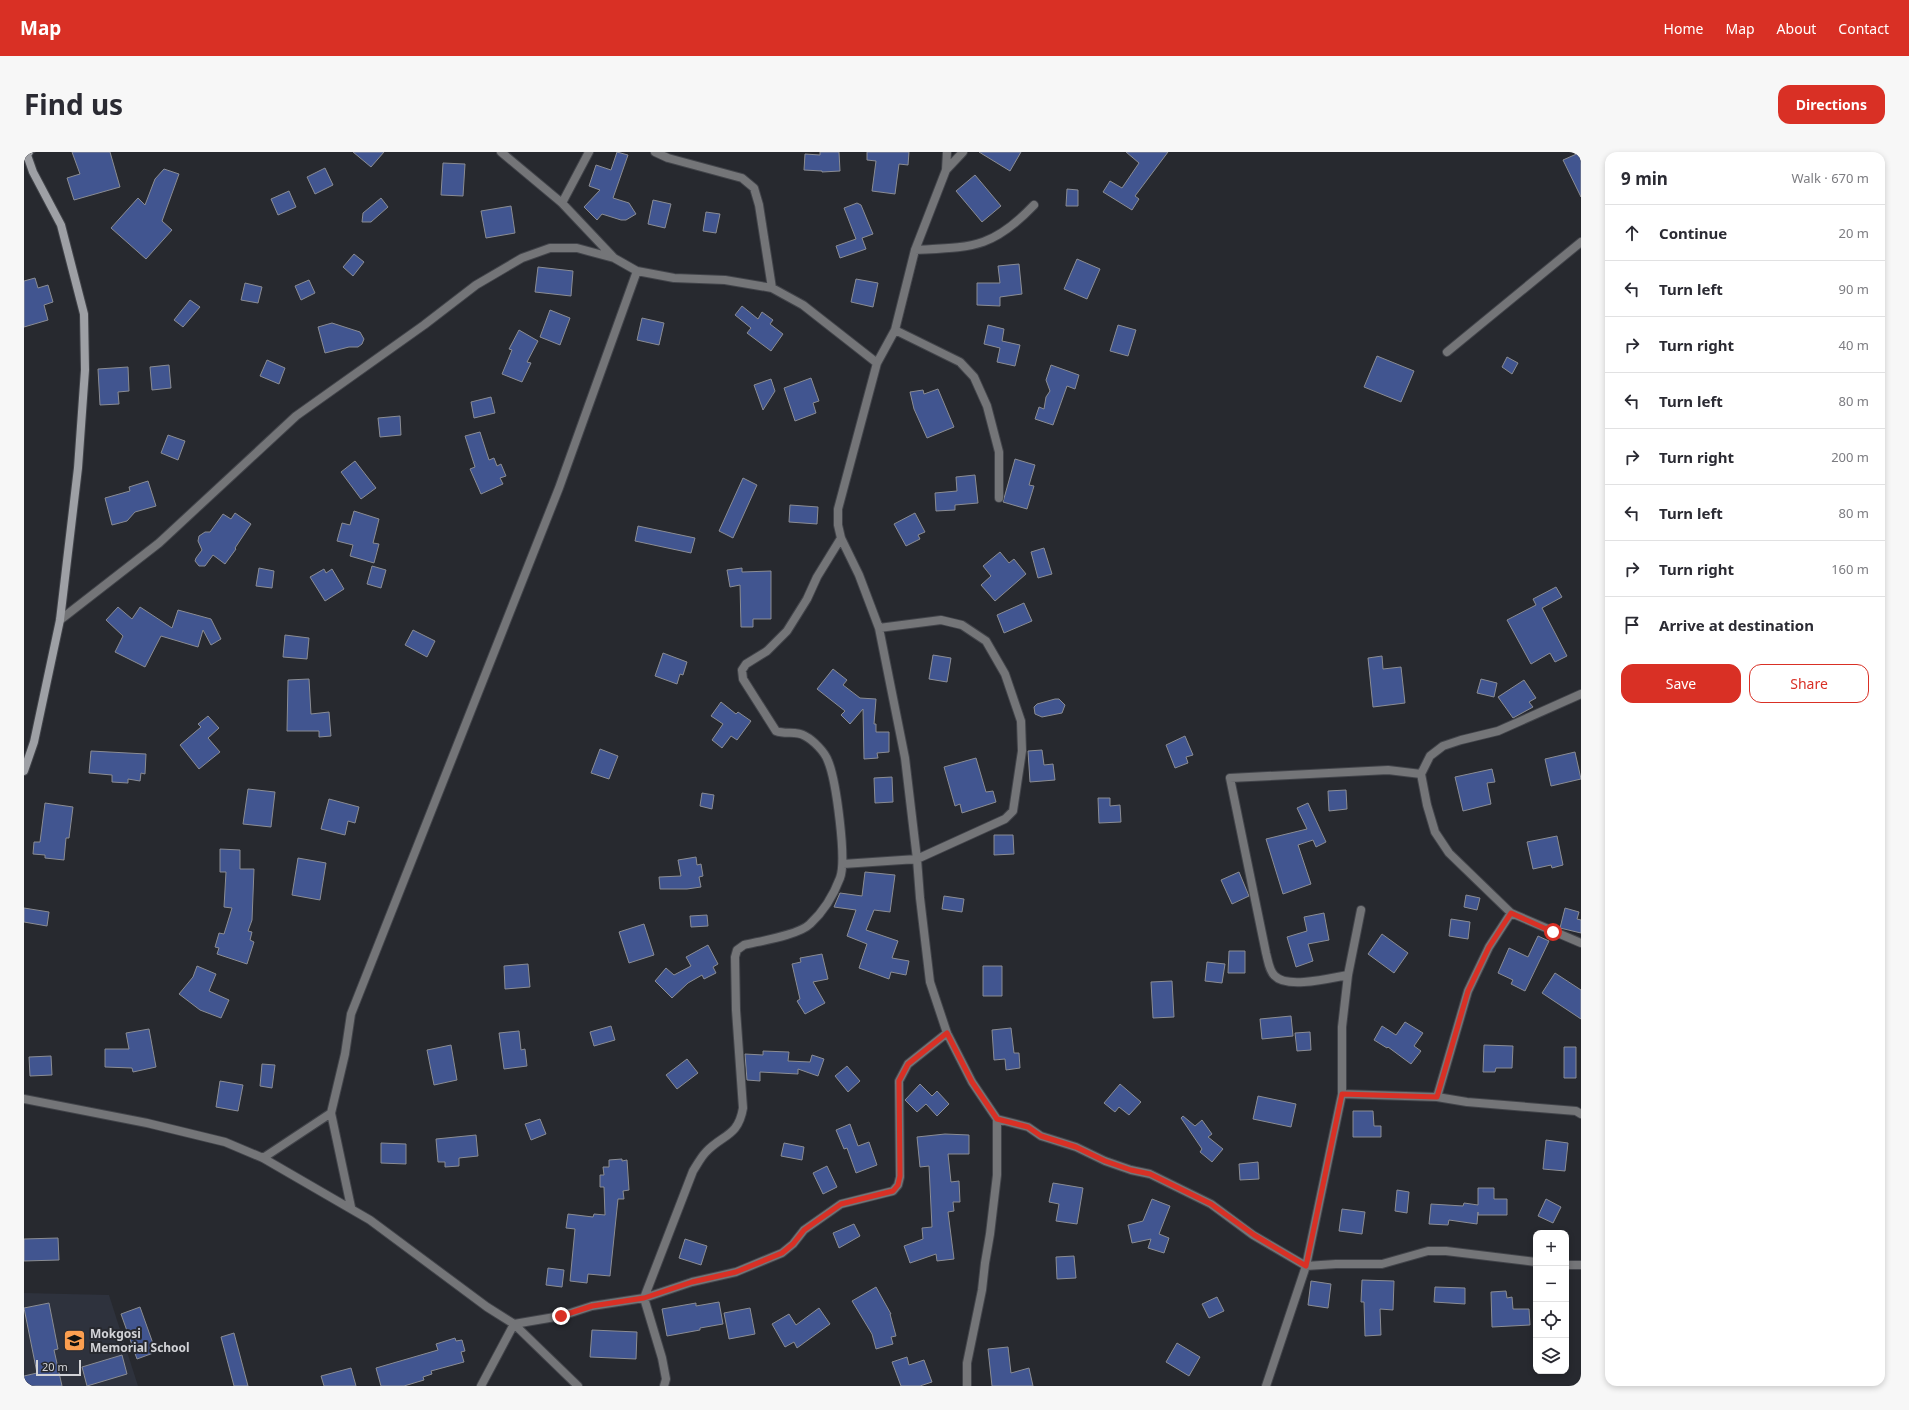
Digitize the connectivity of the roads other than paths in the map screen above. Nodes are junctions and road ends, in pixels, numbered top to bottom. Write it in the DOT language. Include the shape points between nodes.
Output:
graph roads {
  1 [pos="501,152"];
  2 [pos="589,152"];
  3 [pos="654,152"];
  4 [pos="948,152"];
  5 [pos="963,152"];
  6 [pos="26,155"];
  7 [pos="946,170"];
  8 [pos="562,203"];
  9 [pos="1034,205"];
  10 [pos="1581,242"];
  11 [pos="915,250"];
  12 [pos="614,258"];
  13 [pos="637,272"];
  14 [pos="772,288"];
  15 [pos="895,330"];
  16 [pos="1447,352"];
  17 [pos="877,363"];
  18 [pos="999,498"];
  19 [pos="841,538"];
  20 [pos="60,620"];
  21 [pos="879,628"];
  22 [pos="1581,694"];
  23 [pos="24,771"];
  24 [pos="1421,774"];
  25 [pos="917,858"];
  26 [pos="843,864"];
  27 [pos="1361,910"];
  28 [pos="1511,913"];
  29 [pos="1581,943"];
  30 [pos="1348,975"];
  31 [pos="947,1033"];
  32 [pos="1342,1094"];
  33 [pos="1437,1097"];
  34 [pos="24,1099"];
  35 [pos="1579,1110"];
  36 [pos="331,1113"];
  37 [pos="997,1119"];
  38 [pos="262,1158"];
  39 [pos="351,1207"];
  40 [pos="1533,1262"];
  41 [pos="1569,1264"];
  42 [pos="1581,1265"];
  43 [pos="1306,1266"];
  44 [pos="644,1298"];
  45 [pos="514,1324"];
  46 [pos="481,1386"];
  47 [pos="578,1386"];
  48 [pos="664,1386"];
  49 [pos="967,1386"];
  50 [pos="1266,1386"];
  1 -- 8 [label="street"];
  2 -- 8 [label="street"];
  3 -- 14 [label="street" via="742,178 754,188"];
  4 -- 7 [label="street"];
  5 -- 7 [label="street"];
  6 -- 20 [label="street" via="61,225 84,314 85,370 78,468"];
  7 -- 11 [label="street"];
  8 -- 12 [label="street"];
  9 -- 11 [label="street" via="992,240 966,248"];
  10 -- 16 [label="street"];
  11 -- 15 [label="street"];
  12 -- 13 [label="street"];
  12 -- 20 [label="street" via="578,248 550,248 522,258 476,286 296,416 159,543"];
  13 -- 14 [label="street" via="674,278 725,280"];
  13 -- 36 [label="street" via="559,488 351,1014 345,1054"];
  14 -- 17 [label="street" via="803,305"];
  15 -- 17 [label="street"];
  15 -- 18 [label="street" via="960,362 974,378 987,406 999,452"];
  17 -- 19 [label="street" via="838,509"];
  19 -- 21 [label="street" via="859,575"];
  19 -- 26 [label="street" via="787,631 767,651 746,664 742,670 743,679 776,731 806,736 828,760 839,815"];
  20 -- 23 [label="street" via="34,742"];
  21 -- 25 [label="street" via="904,758"];
  21 -- 25 [label="street" via="941,620 962,625 986,641 1005,674 1021,721 1022,751 1012,811 1005,819"];
  22 -- 24 [label="street" via="1498,731 1443,746 1430,756"];
  24 -- 28 [label="street" via="1426,805 1435,832 1450,853"];
  24 -- 30 [label="street" via="1388,770 1230,778 1272,973 1282,981 1297,982"];
  25 -- 26 [label="street"];
  25 -- 31 [label="street" via="930,982"];
  26 -- 44 [label="street" via="840,878 826,905 809,925 799,931 744,945 737,950 736,1010 743,1108 741,1120 733,1132 706,1152 693,1171"];
  27 -- 30 [label="street"];
  28 -- 29 [label="street"];
  28 -- 33 [label="street" via="1489,947 1468,991"];
  30 -- 32 [label="street" via="1342,1028"];
  31 -- 37 [label="street" via="972,1082"];
  31 -- 44 [label="street" via="908,1064 899,1081 900,1176 893,1191 841,1204 804,1230 782,1253 736,1272 692,1282"];
  32 -- 33 [label="street"];
  32 -- 43 [label="street"];
  33 -- 35 [label="street" via="1467,1102"];
  34 -- 38 [label="street" via="147,1123 225,1142"];
  36 -- 38 [label="street"];
  36 -- 39 [label="street"];
  37 -- 43 [label="street" via="1028,1127 1041,1136 1076,1147 1105,1161 1150,1174 1211,1204 1254,1235"];
  37 -- 49 [label="street" via="997,1175 982,1290 967,1363"];
  38 -- 39 [label="street"];
  39 -- 45 [label="street"];
  40 -- 43 [label="street" via="1428,1251 1382,1264"];
  41 -- 42 [label="street"];
  43 -- 50 [label="street"];
  44 -- 45 [label="street" via="592,1306 561,1316"];
  44 -- 48 [label="street" via="662,1358 666,1379"];
  45 -- 46 [label="street"];
  45 -- 47 [label="street"];
}
